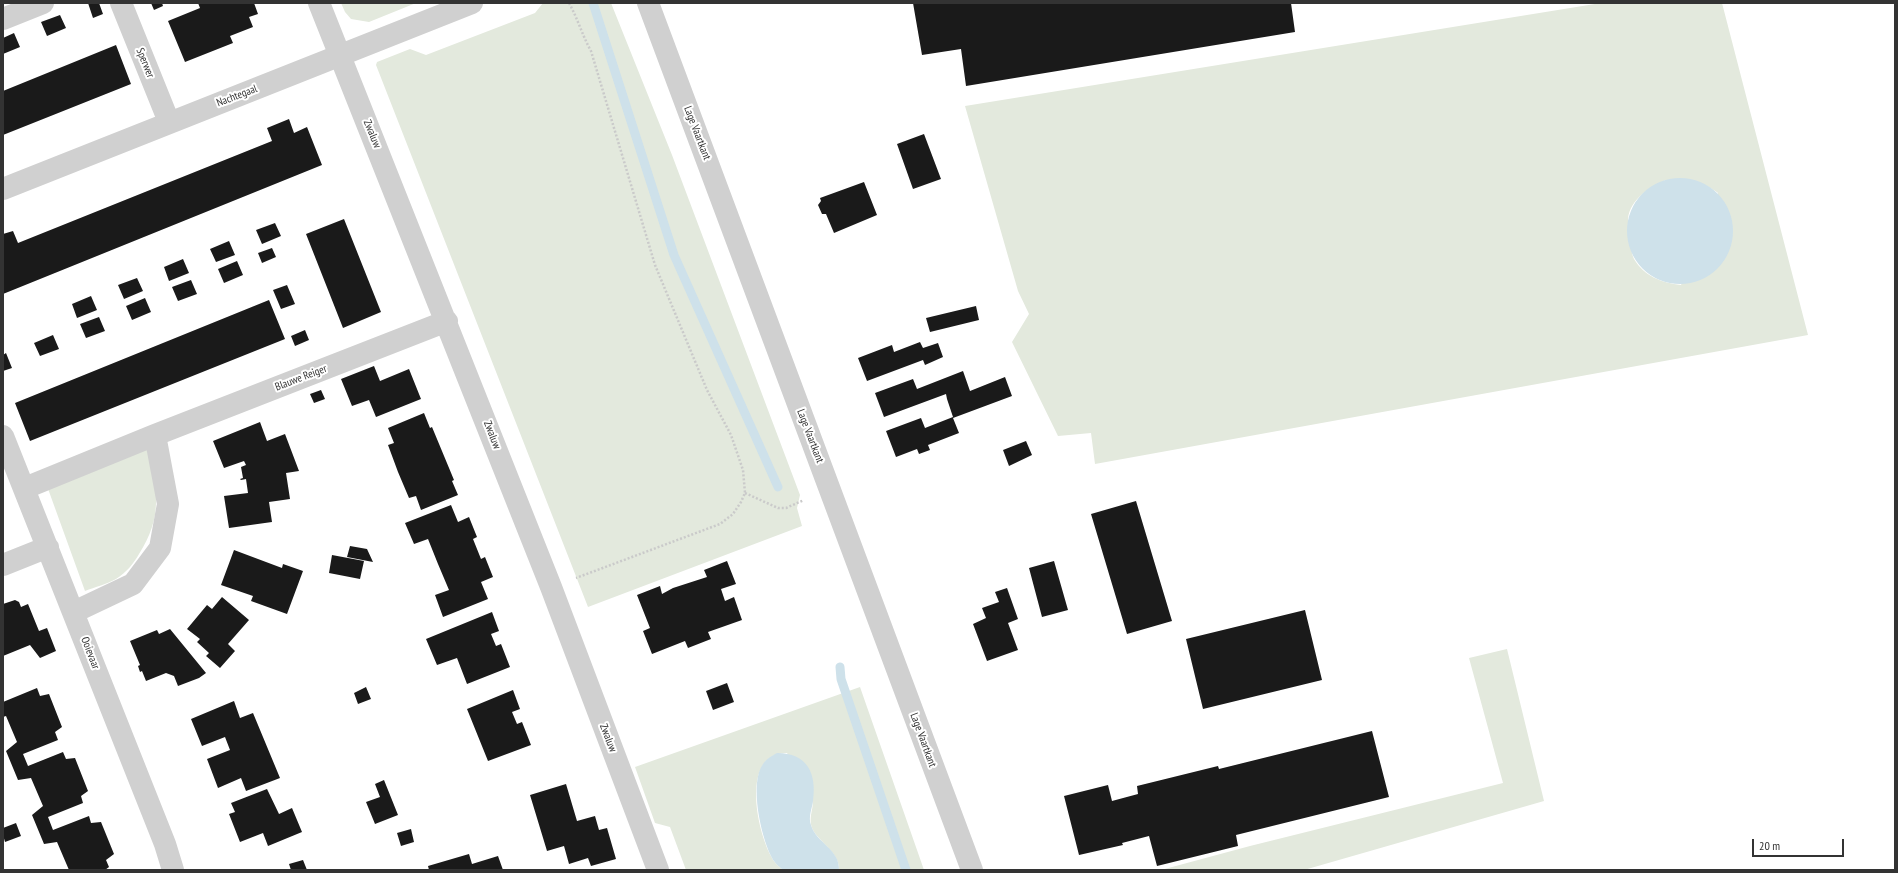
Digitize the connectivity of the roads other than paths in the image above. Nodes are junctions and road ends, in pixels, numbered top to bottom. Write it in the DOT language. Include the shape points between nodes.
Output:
graph roads {
  1 [pos="43,3"];
  2 [pos="120,3"];
  3 [pos="319,3"];
  4 [pos="472,3"];
  5 [pos="648,3"];
  6 [pos="3,19"];
  7 [pos="341,55"];
  8 [pos="169,122"];
  9 [pos="3,189"];
  10 [pos="447,321"];
  11 [pos="155,434"];
  12 [pos="3,436"];
  13 [pos="25,488"];
  14 [pos="48,547"];
  15 [pos="3,565"];
  16 [pos="74,612"];
  17 [pos="173,870"];
  18 [pos="658,870"];
  19 [pos="972,870"];
  1 -- 6 [label="street"];
  2 -- 8 [label="street, Sperwer"];
  3 -- 7 [label="street, Zwaluw"];
  4 -- 7 [label="street, Nachtegaal"];
  5 -- 19 [label="street, Lage Vaartkant"];
  7 -- 8 [label="street, Nachtegaal"];
  7 -- 10 [label="street, Zwaluw"];
  8 -- 9 [label="street, Nachtegaal"];
  10 -- 11 [label="street, Blauwe Reiger"];
  10 -- 18 [label="street, Zwaluw"];
  11 -- 13 [label="street, Blauwe Reiger"];
  11 -- 16 [label="street" via="168,504 160,548 133,584"];
  12 -- 13 [label="street, Ooievaar"];
  13 -- 14 [label="street, Ooievaar"];
  14 -- 15 [label="street"];
  14 -- 16 [label="street, Ooievaar"];
  16 -- 17 [label="street, Ooievaar"];
}
